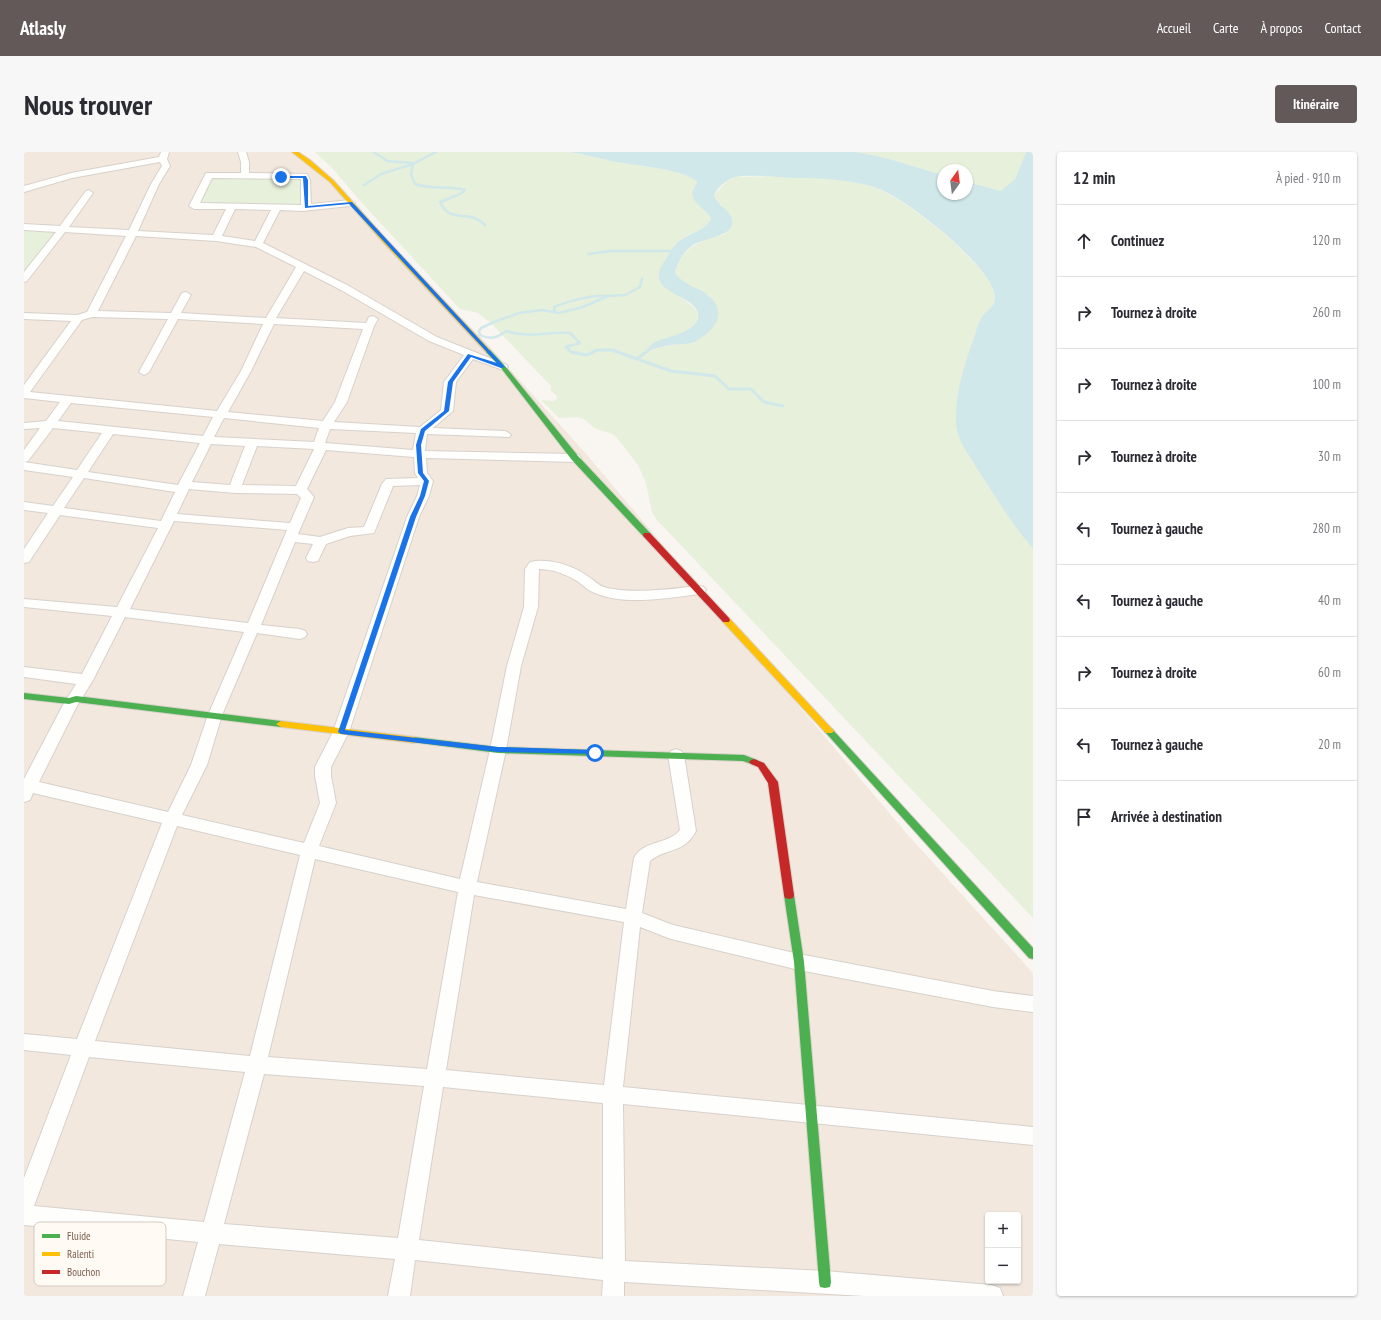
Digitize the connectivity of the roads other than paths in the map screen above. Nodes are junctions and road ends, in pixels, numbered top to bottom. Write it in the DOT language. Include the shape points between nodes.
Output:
graph roads {
  1 [pos="242,152"];
  2 [pos="294,152"];
  3 [pos="164,155"];
  4 [pos="245,175"];
  5 [pos="24,189"];
  6 [pos="89,193"];
  7 [pos="350,203"];
  8 [pos="232,206"];
  9 [pos="277,208"];
  10 [pos="306,208"];
  11 [pos="24,227"];
  12 [pos="63,230"];
  13 [pos="132,234"];
  14 [pos="216,238"];
  15 [pos="258,244"];
  16 [pos="302,266"];
  17 [pos="24,279"];
  18 [pos="186,295"];
  19 [pos="380,308"];
  20 [pos="91,314"];
  21 [pos="24,316"];
  22 [pos="175,316"];
  23 [pos="78,318"];
  24 [pos="269,321"];
  25 [pos="369,326"];
  26 [pos="470,355"];
  27 [pos="503,367"];
  28 [pos="144,372"];
  29 [pos="24,394"];
  30 [pos="67,401"];
  31 [pos="220,415"];
  32 [pos="51,424"];
  33 [pos="326,425"];
  34 [pos="24,426"];
  35 [pos="423,430"];
  36 [pos="109,431"];
  37 [pos="505,435"];
  38 [pos="208,440"];
  39 [pos="252,443"];
  40 [pos="321,446"];
  41 [pos="420,454"];
  42 [pos="24,458"];
  43 [pos="575,458"];
  44 [pos="24,466"];
  45 [pos="80,473"];
  46 [pos="427,481"];
  47 [pos="183,487"];
  48 [pos="235,489"];
  49 [pos="300,490"];
  50 [pos="24,506"];
  51 [pos="57,510"];
  52 [pos="167,521"];
  53 [pos="292,532"];
  54 [pos="321,541"];
  55 [pos="313,558"];
  56 [pos="24,559"];
  57 [pos="699,590"];
  58 [pos="24,602"];
  59 [pos="121,612"];
  60 [pos="252,628"];
  61 [pos="300,634"];
  62 [pos="24,672"];
  63 [pos="86,680"];
  64 [pos="24,696"];
  65 [pos="76,699"];
  66 [pos="215,715"];
  67 [pos="341,732"];
  68 [pos="498,750"];
  69 [pos="676,756"];
  70 [pos="26,789"];
  71 [pos="172,819"];
  72 [pos="309,850"];
  73 [pos="467,886"];
  74 [pos="633,917"];
  75 [pos="1033,955"];
  76 [pos="799,962"];
  77 [pos="1033,1004"];
  78 [pos="24,1042"];
  79 [pos="82,1047"];
  80 [pos="257,1065"];
  81 [pos="435,1078"];
  82 [pos="613,1094"];
  83 [pos="811,1113"];
  84 [pos="1033,1136"];
  85 [pos="24,1205"];
  86 [pos="24,1215"];
  87 [pos="97,1222"];
  88 [pos="166,1229"];
  89 [pos="211,1233"];
  90 [pos="407,1249"];
  91 [pos="614,1271"];
  92 [pos="825,1282"];
  93 [pos="854,1290"];
  94 [pos="194,1296"];
  95 [pos="399,1296"];
  96 [pos="613,1296"];
  97 [pos="992,1296"];
  1 -- 4 [label="street"];
  2 -- 7 [label="street" via="320,170"];
  3 -- 5 [label="street" via="81,173"];
  3 -- 13 [label="street" via="166,166"];
  4 -- 8 [label="street" via="209,175 194,206"];
  4 -- 10 [label="street" via="304,176"];
  6 -- 12 [label="street"];
  7 -- 10 [label="street"];
  7 -- 27 [label="street"];
  8 -- 9 [label="street"];
  8 -- 14 [label="street"];
  9 -- 10 [label="street"];
  9 -- 15 [label="street"];
  11 -- 12 [label="street"];
  12 -- 13 [label="street"];
  12 -- 17 [label="street"];
  13 -- 14 [label="street"];
  13 -- 20 [label="street"];
  14 -- 15 [label="street"];
  15 -- 16 [label="street"];
  16 -- 19 [label="street"];
  16 -- 24 [label="street"];
  18 -- 22 [label="street"];
  19 -- 25 [label="street"];
  19 -- 26 [label="street" via="427,336"];
  20 -- 22 [label="street"];
  20 -- 23 [label="street"];
  21 -- 23 [label="street"];
  22 -- 24 [label="street"];
  22 -- 28 [label="street"];
  23 -- 29 [label="street"];
  24 -- 25 [label="street"];
  24 -- 31 [label="street" via="246,371"];
  25 -- 33 [label="street" via="341,402"];
  26 -- 27 [label="street"];
  26 -- 35 [label="street" via="450,382 446,411"];
  27 -- 43 [label="street"];
  29 -- 30 [label="street"];
  30 -- 31 [label="street"];
  30 -- 32 [label="street"];
  31 -- 33 [label="street"];
  31 -- 38 [label="street"];
  32 -- 34 [label="street"];
  32 -- 36 [label="street"];
  32 -- 42 [label="street"];
  33 -- 35 [label="street"];
  33 -- 40 [label="street" via="318,446"];
  35 -- 37 [label="street"];
  35 -- 41 [label="street" via="419,445"];
  36 -- 38 [label="street"];
  36 -- 45 [label="street"];
  38 -- 39 [label="street"];
  38 -- 47 [label="street"];
  39 -- 40 [label="street"];
  39 -- 48 [label="street"];
  40 -- 41 [label="street"];
  40 -- 49 [label="street"];
  41 -- 43 [label="street"];
  41 -- 46 [label="street" via="420,473"];
  43 -- 57 [label="street"];
  44 -- 45 [label="street"];
  45 -- 47 [label="street"];
  45 -- 51 [label="street"];
  46 -- 54 [label="street" via="390,482 369,530 348,532"];
  46 -- 67 [label="street"];
  47 -- 48 [label="street"];
  47 -- 52 [label="street"];
  48 -- 49 [label="street"];
  49 -- 53 [label="street" via="308,497"];
  50 -- 51 [label="street"];
  51 -- 52 [label="street"];
  51 -- 56 [label="street"];
  52 -- 53 [label="street"];
  52 -- 59 [label="street"];
  53 -- 54 [label="street"];
  53 -- 60 [label="street"];
  54 -- 55 [label="street"];
  57 -- 68 [label="street" via="637,595 602,591 579,576 546,565 534,565 531,607 514,666"];
  57 -- 75 [label="street"];
  58 -- 59 [label="street"];
  59 -- 60 [label="street"];
  59 -- 63 [label="street"];
  60 -- 61 [label="street"];
  60 -- 66 [label="street"];
  62 -- 63 [label="street"];
  63 -- 65 [label="street"];
  64 -- 65 [label="street" via="69,701"];
  65 -- 66 [label="street"];
  65 -- 70 [label="street" via="70,705"];
  66 -- 67 [label="street"];
  66 -- 71 [label="street" via="199,765"];
  67 -- 68 [label="street"];
  67 -- 72 [label="street" via="323,767 328,803"];
  68 -- 69 [label="street"];
  68 -- 73 [label="street"];
  69 -- 74 [label="street" via="688,831 680,842 648,851 642,858"];
  69 -- 76 [label="street" via="744,758 761,765 773,782"];
  70 -- 71 [label="street"];
  71 -- 72 [label="street"];
  71 -- 79 [label="street"];
  72 -- 73 [label="street"];
  72 -- 80 [label="street"];
  73 -- 74 [label="street"];
  73 -- 81 [label="street"];
  74 -- 76 [label="street" via="671,932"];
  74 -- 82 [label="street"];
  76 -- 77 [label="street"];
  76 -- 83 [label="street"];
  78 -- 79 [label="street"];
  79 -- 80 [label="street"];
  79 -- 85 [label="street"];
  80 -- 81 [label="street"];
  80 -- 89 [label="street"];
  81 -- 82 [label="street"];
  81 -- 90 [label="street"];
  82 -- 83 [label="street"];
  82 -- 91 [label="street"];
  83 -- 84 [label="street"];
  83 -- 92 [label="street"];
  86 -- 87 [label="street"];
  88 -- 89 [label="street"];
  89 -- 90 [label="street"];
  89 -- 94 [label="street"];
  90 -- 91 [label="street"];
  90 -- 95 [label="street"];
  91 -- 92 [label="street"];
  91 -- 96 [label="street"];
  92 -- 93 [label="street"];
  93 -- 97 [label="street"];
}
